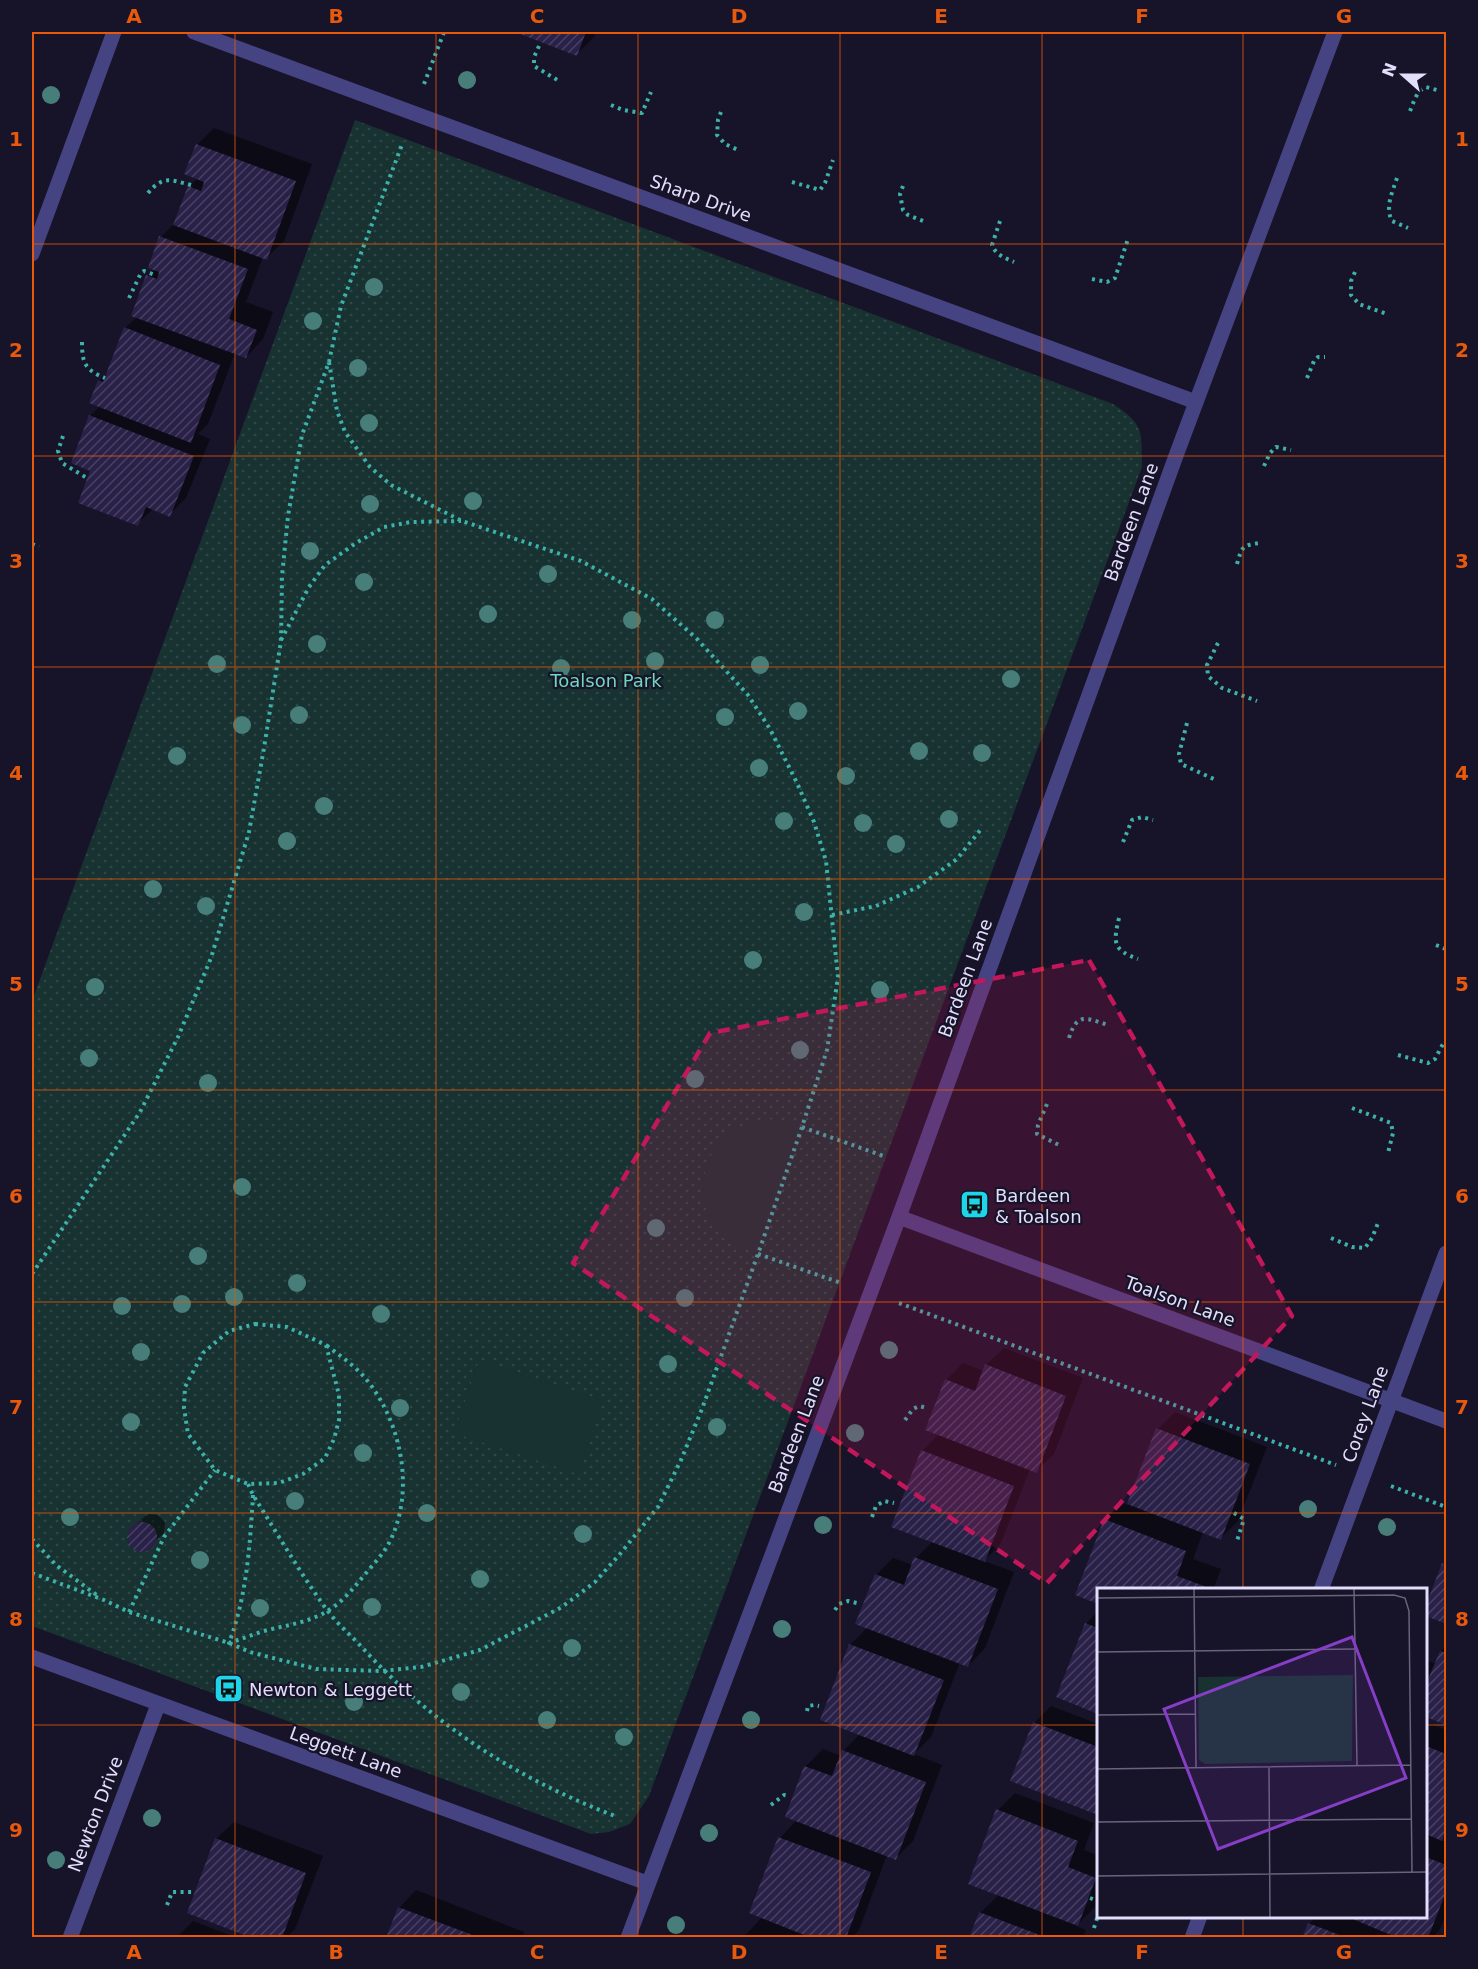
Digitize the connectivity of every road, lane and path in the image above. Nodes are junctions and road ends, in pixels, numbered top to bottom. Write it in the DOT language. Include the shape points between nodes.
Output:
graph roads {
  1 [pos="114,32"];
  2 [pos="194,32"];
  3 [pos="444,32"];
  4 [pos="1335,32"];
  5 [pos="539,46"];
  6 [pos="426,80"];
  7 [pos="559,81"];
  8 [pos="1437,90"];
  9 [pos="651,92"];
  10 [pos="611,105"];
  11 [pos="722,111"];
  12 [pos="1410,111"];
  13 [pos="402,143"];
  14 [pos="738,150"];
  15 [pos="833,160"];
  16 [pos="1397,178"];
  17 [pos="792,182"];
  18 [pos="192,185"];
  19 [pos="903,186"];
  20 [pos="148,193"];
  21 [pos="923,221"];
  22 [pos="999,221"];
  23 [pos="1408,228"];
  24 [pos="1128,239"];
  25 [pos="32,254"];
  26 [pos="1014,262"];
  27 [pos="1354,272"];
  28 [pos="155,275"];
  29 [pos="1092,279"];
  30 [pos="129,298"];
  31 [pos="1387,314"];
  32 [pos="82,342"];
  33 [pos="1325,357"];
  34 [pos="329,362"];
  35 [pos="105,378"];
  36 [pos="1307,378"];
  37 [pos="1196,402"];
  38 [pos="63,436"];
  39 [pos="1291,450"];
  40 [pos="1264,466"];
  41 [pos="87,478"];
  42 [pos="462,521"];
  43 [pos="1260,543"];
  44 [pos="32,544"];
  45 [pos="39,547"];
  46 [pos="1237,564"];
  47 [pos="281,641"];
  48 [pos="1218,643"];
  49 [pos="1257,701"];
  50 [pos="1187,723"];
  51 [pos="1216,780"];
  52 [pos="1153,820"];
  53 [pos="982,828"];
  54 [pos="1123,842"];
  55 [pos="832,915"];
  56 [pos="1119,918"];
  57 [pos="1436,945"];
  58 [pos="1446,949"];
  59 [pos="1138,959"];
  60 [pos="1108,1025"];
  61 [pos="1069,1038"];
  62 [pos="1444,1042"];
  63 [pos="1398,1055"];
  64 [pos="1047,1104"];
  65 [pos="1352,1108"];
  66 [pos="802,1127"];
  67 [pos="1061,1146"];
  68 [pos="1388,1153"];
  69 [pos="886,1157"];
  70 [pos="899,1217"];
  71 [pos="1378,1223"];
  72 [pos="1330,1238"];
  73 [pos="1446,1253"];
  74 [pos="758,1254"];
  75 [pos="32,1274"];
  76 [pos="837,1281"];
  77 [pos="896,1302"];
  78 [pos="326,1345"];
  79 [pos="1391,1401"];
  80 [pos="927,1408"];
  81 [pos="905,1420"];
  82 [pos="1446,1421"];
  83 [pos="1333,1464"];
  84 [pos="215,1470"];
  85 [pos="248,1484"];
  86 [pos="1390,1486"];
  87 [pos="253,1496"];
  88 [pos="894,1503"];
  89 [pos="1446,1507"];
  90 [pos="1234,1513"];
  91 [pos="872,1517"];
  92 [pos="32,1539"];
  93 [pos="1237,1541"];
  94 [pos="32,1573"];
  95 [pos="1322,1588"];
  96 [pos="104,1600"];
  97 [pos="861,1604"];
  98 [pos="835,1610"];
  99 [pos="328,1611"];
  100 [pos="129,1612"];
  101 [pos="229,1643"];
  102 [pos="32,1657"];
  103 [pos="382,1671"];
  104 [pos="158,1704"];
  105 [pos="819,1706"];
  106 [pos="807,1711"];
  107 [pos="789,1796"];
  108 [pos="771,1805"];
  109 [pos="615,1816"];
  110 [pos="647,1883"];
  111 [pos="192,1892"];
  112 [pos="1090,1898"];
  113 [pos="1097,1901"];
  114 [pos="167,1905"];
  115 [pos="1097,1918"];
  116 [pos="1200,1918"];
  117 [pos="1094,1928"];
  118 [pos="70,1938"];
  119 [pos="628,1938"];
  120 [pos="1192,1938"];
  1 -- 25 [label="street"];
  2 -- 37 [label="street, Sharp Drive"];
  3 -- 6 [label="path"];
  4 -- 37 [label="street, Bardeen Lane"];
  5 -- 7 [label="path" via="534,66"];
  8 -- 12 [label="path" via="1422,88"];
  9 -- 10 [label="path" via="642,113"];
  11 -- 14 [label="path" via="717,135"];
  13 -- 34 [label="path" via="341,306"];
  15 -- 17 [label="path" via="820,190"];
  16 -- 23 [label="path" via="1389,215 1392,221"];
  18 -- 20 [label="path" via="162,180"];
  19 -- 21 [label="path" via="903,210"];
  22 -- 26 [label="path" via="992,245 999,255"];
  24 -- 29 [label="path" via="1114,278 1107,282"];
  27 -- 31 [label="path" via="1351,295 1359,304"];
  28 -- 30 [label="path" via="141,273"];
  32 -- 35 [label="path" via="82,359 91,372"];
  33 -- 36 [label="path" via="1314,361"];
  34 -- 42 [label="path" via="337,411 345,432 370,467 391,485"];
  34 -- 47 [label="path" via="302,435 288,516"];
  37 -- 70 [label="street, Bardeen Lane"];
  38 -- 41 [label="path" via="58,451 62,463"];
  39 -- 40 [label="path" via="1276,447"];
  42 -- 47 [label="path" via="384,527 356,543 325,565"];
  42 -- 55 [label="path" via="581,561 613,577 652,600 720,662 770,729 814,822 826,861"];
  43 -- 46 [label="path" via="1241,549"];
  44 -- 45 [label="path"];
  47 -- 75 [label="path" via="249,832 211,958 178,1037 140,1112"];
  48 -- 49 [label="path" via="1207,664 1208,676 1222,688"];
  50 -- 51 [label="path" via="1179,754 1181,764"];
  52 -- 54 [label="path" via="1132,820"];
  53 -- 55 [label="path" via="957,859 918,887 876,906"];
  55 -- 66 [label="path" via="838,977 827,1050"];
  56 -- 59 [label="path" via="1114,938 1117,948"];
  57 -- 58 [label="path"];
  60 -- 61 [label="path" via="1079,1019"];
  62 -- 63 [label="path" via="1435,1059 1428,1063"];
  64 -- 67 [label="path" via="1037,1134"];
  65 -- 68 [label="path" via="1391,1124"];
  66 -- 69 [label="path"];
  66 -- 74 [label="path"];
  70 -- 79 [label="street, Toalson Lane"];
  70 -- 110 [label="street, Bardeen Lane"];
  71 -- 72 [label="path" via="1365,1248"];
  73 -- 79 [label="street, Corey Lane"];
  74 -- 76 [label="path"];
  74 -- 103 [label="path" via="681,1461 658,1507 614,1561 595,1582 562,1607 480,1650 421,1667"];
  77 -- 83 [label="path"];
  78 -- 84 [label="path" via="286,1327 255,1324 229,1331 203,1353 185,1387 184,1408 188,1434"];
  78 -- 85 [label="path" via="339,1395 339,1420 326,1458 303,1474 279,1483"];
  78 -- 99 [label="path" via="355,1367 382,1403 399,1445 403,1484 402,1507 390,1540 349,1594"];
  79 -- 82 [label="street, Toalson Lane"];
  79 -- 95 [label="street, Corey Lane"];
  80 -- 81 [label="path" via="913,1409"];
  84 -- 85 [label="path"];
  84 -- 100 [label="path" via="164,1537"];
  85 -- 87 [label="path"];
  86 -- 89 [label="path"];
  87 -- 99 [label="path"];
  87 -- 101 [label="path" via="249,1558"];
  88 -- 91 [label="path" via="884,1501 876,1506"];
  90 -- 93 [label="path" via="1244,1519"];
  92 -- 96 [label="path" via="56,1565"];
  94 -- 96 [label="path"];
  96 -- 100 [label="path"];
  97 -- 98 [label="path" via="848,1601 838,1604"];
  99 -- 101 [label="path"];
  99 -- 103 [label="path"];
  100 -- 101 [label="path"];
  101 -- 103 [label="path" via="316,1670"];
  102 -- 104 [label="street, Leggett Lane"];
  103 -- 109 [label="path" via="421,1706 507,1766"];
  104 -- 110 [label="street, Leggett Lane"];
  104 -- 118 [label="street, Newton Drive"];
  105 -- 106 [label="path" via="808,1706"];
  107 -- 108 [label="path" via="784,1795"];
  110 -- 119 [label="street, Bardeen Lane"];
  111 -- 114 [label="path" via="172,1892"];
  112 -- 113 [label="path"];
  115 -- 117 [label="path"];
  116 -- 120 [label="street"];
}
